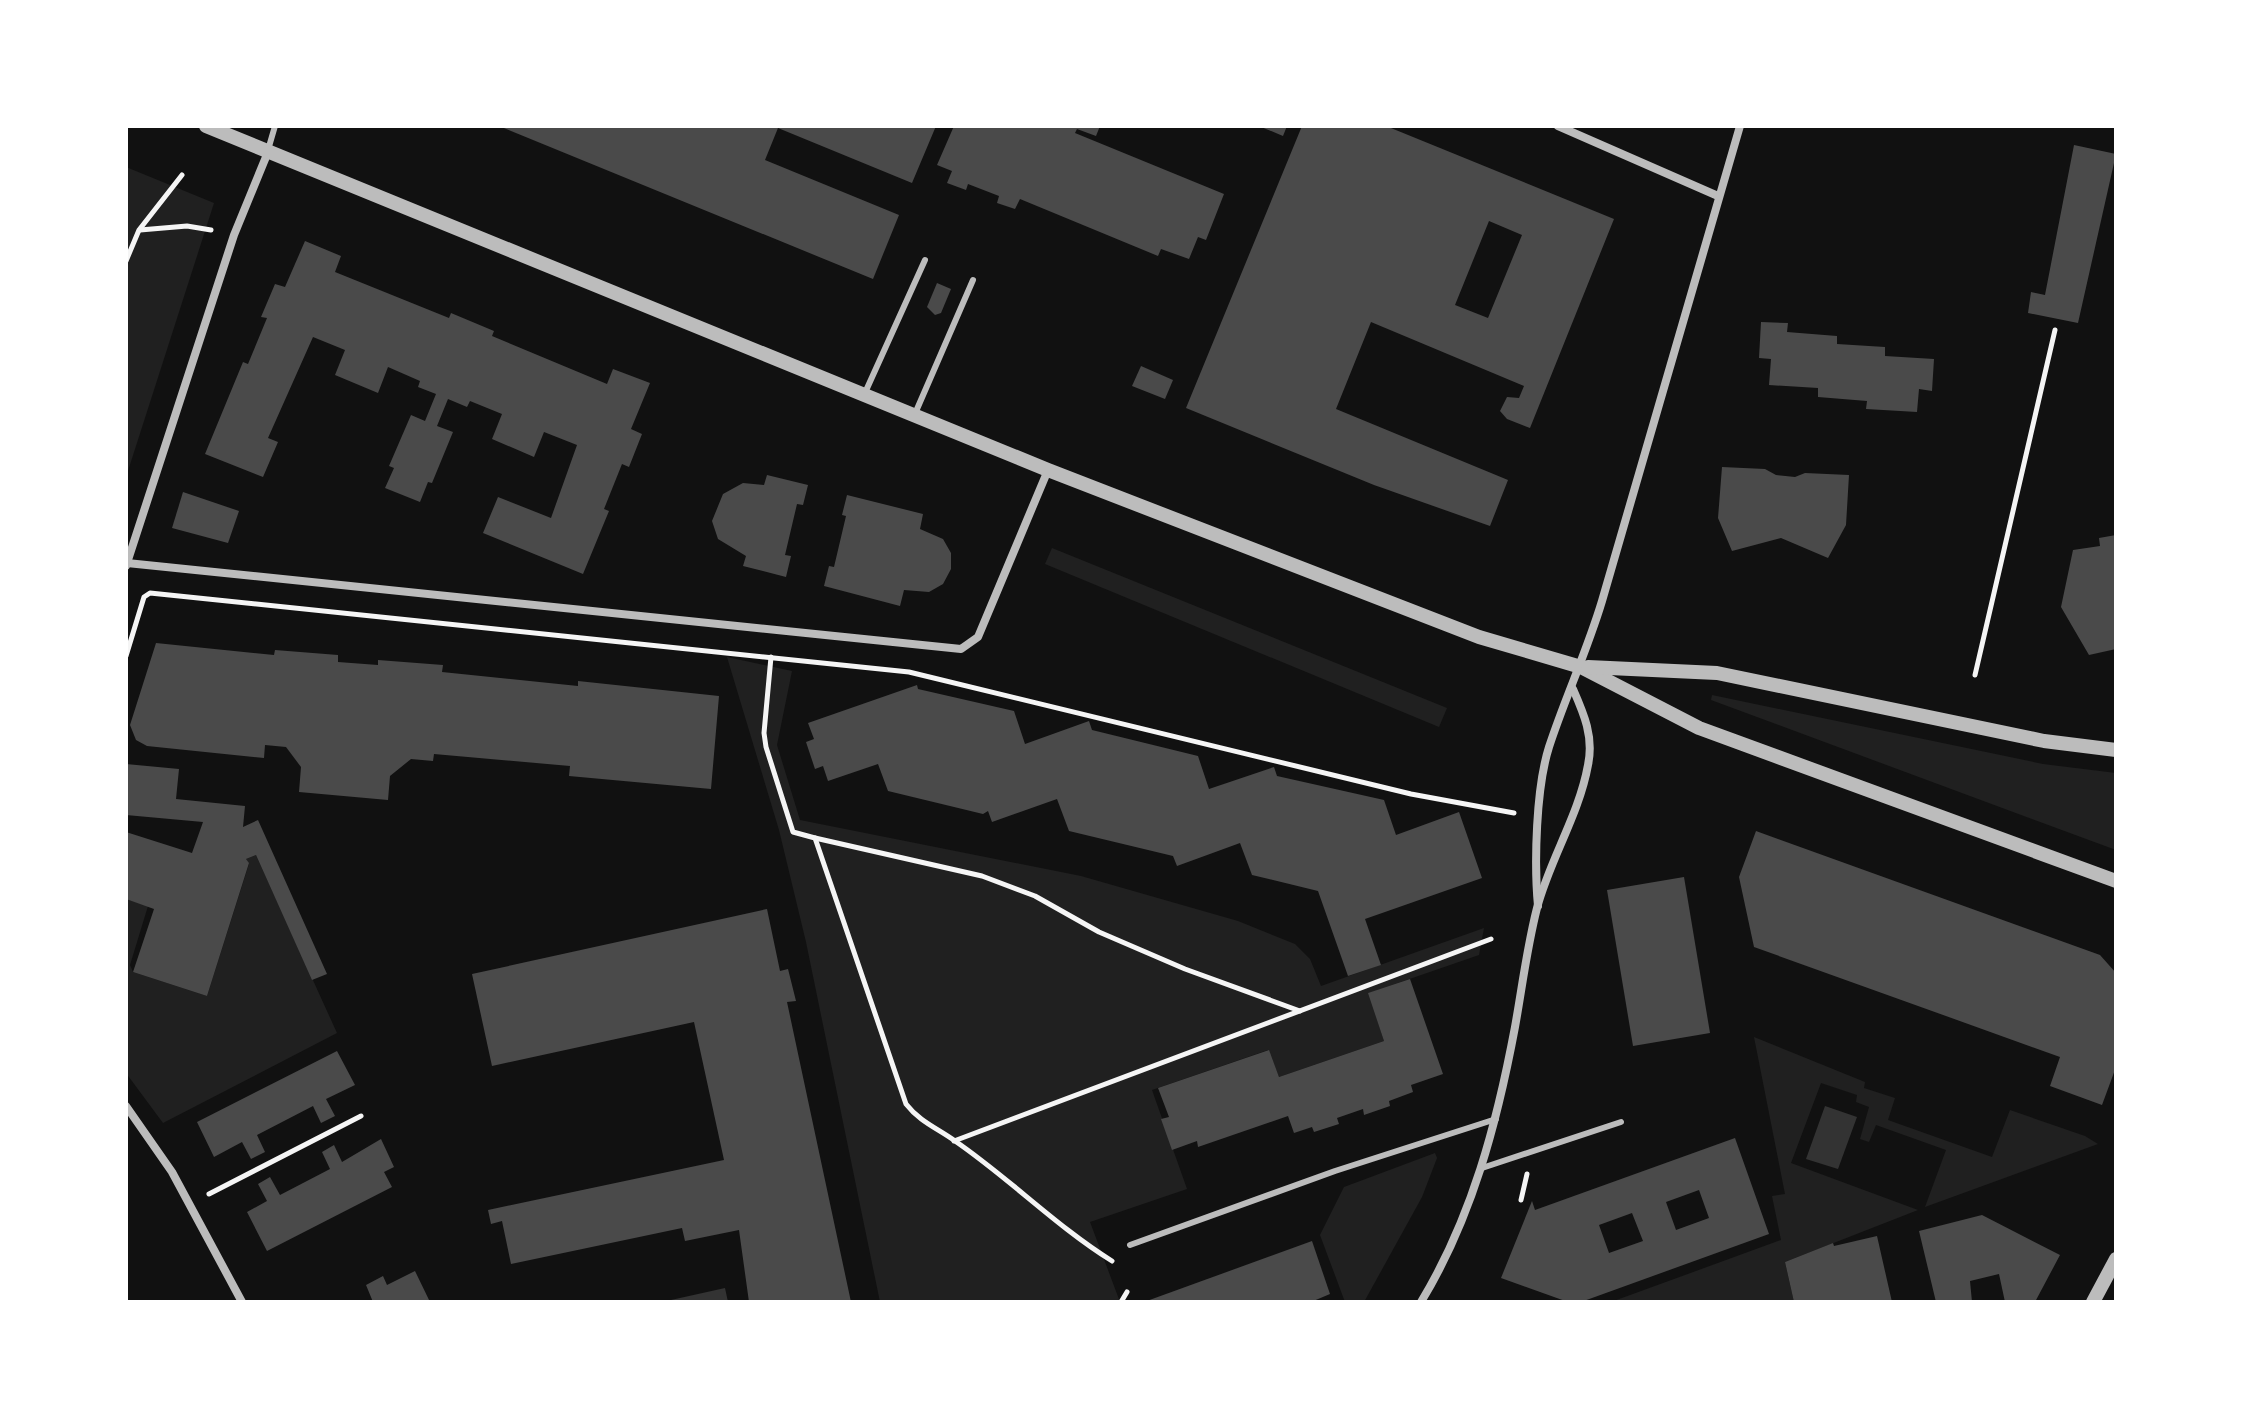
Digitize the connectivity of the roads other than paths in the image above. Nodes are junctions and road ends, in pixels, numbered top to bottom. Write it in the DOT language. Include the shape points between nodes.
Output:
graph roads {
  1 [pos="206,126"];
  2 [pos="275,126"];
  3 [pos="1558,126"];
  4 [pos="1740,126"];
  5 [pos="268,152"];
  6 [pos="1718,196"];
  7 [pos="925,260"];
  8 [pos="973,280"];
  9 [pos="864,396"];
  10 [pos="914,416"];
  11 [pos="1048,470"];
  12 [pos="127,565"];
  13 [pos="1581,667"];
  14 [pos="1573,689"];
  15 [pos="2116,750"];
  16 [pos="2116,881"];
  17 [pos="1538,906"];
  18 [pos="126,1106"];
  19 [pos="1496,1119"];
  20 [pos="1621,1122"];
  21 [pos="1482,1168"];
  22 [pos="1130,1245"];
  23 [pos="2116,1259"];
  24 [pos="242,1302"];
  25 [pos="1421,1302"];
  26 [pos="2093,1302"];
  1 -- 5 [label="street"];
  2 -- 5 [label="lane"];
  3 -- 6 [label="street"];
  4 -- 6 [label="street"];
  5 -- 9 [label="street"];
  5 -- 12 [label="street" via="234,235"];
  6 -- 13 [label="street"];
  7 -- 9 [label="lane"];
  8 -- 10 [label="lane"];
  9 -- 10 [label="street"];
  10 -- 11 [label="street"];
  11 -- 12 [label="street" via="978,637 961,649"];
  11 -- 13 [label="street" via="1479,637"];
  13 -- 14 [label="street"];
  13 -- 15 [label="street" via="1717,673 2044,741"];
  13 -- 16 [label="street" via="1699,728"];
  14 -- 17 [label="street" via="1548,749 1534,859"];
  14 -- 17 [label="street" via="1589,727 1589,762"];
  17 -- 19 [label="street"];
  18 -- 24 [label="street" via="172,1172"];
  19 -- 21 [label="street"];
  19 -- 22 [label="lane"];
  20 -- 21 [label="lane"];
  21 -- 25 [label="street"];
  23 -- 26 [label="street"];
}
